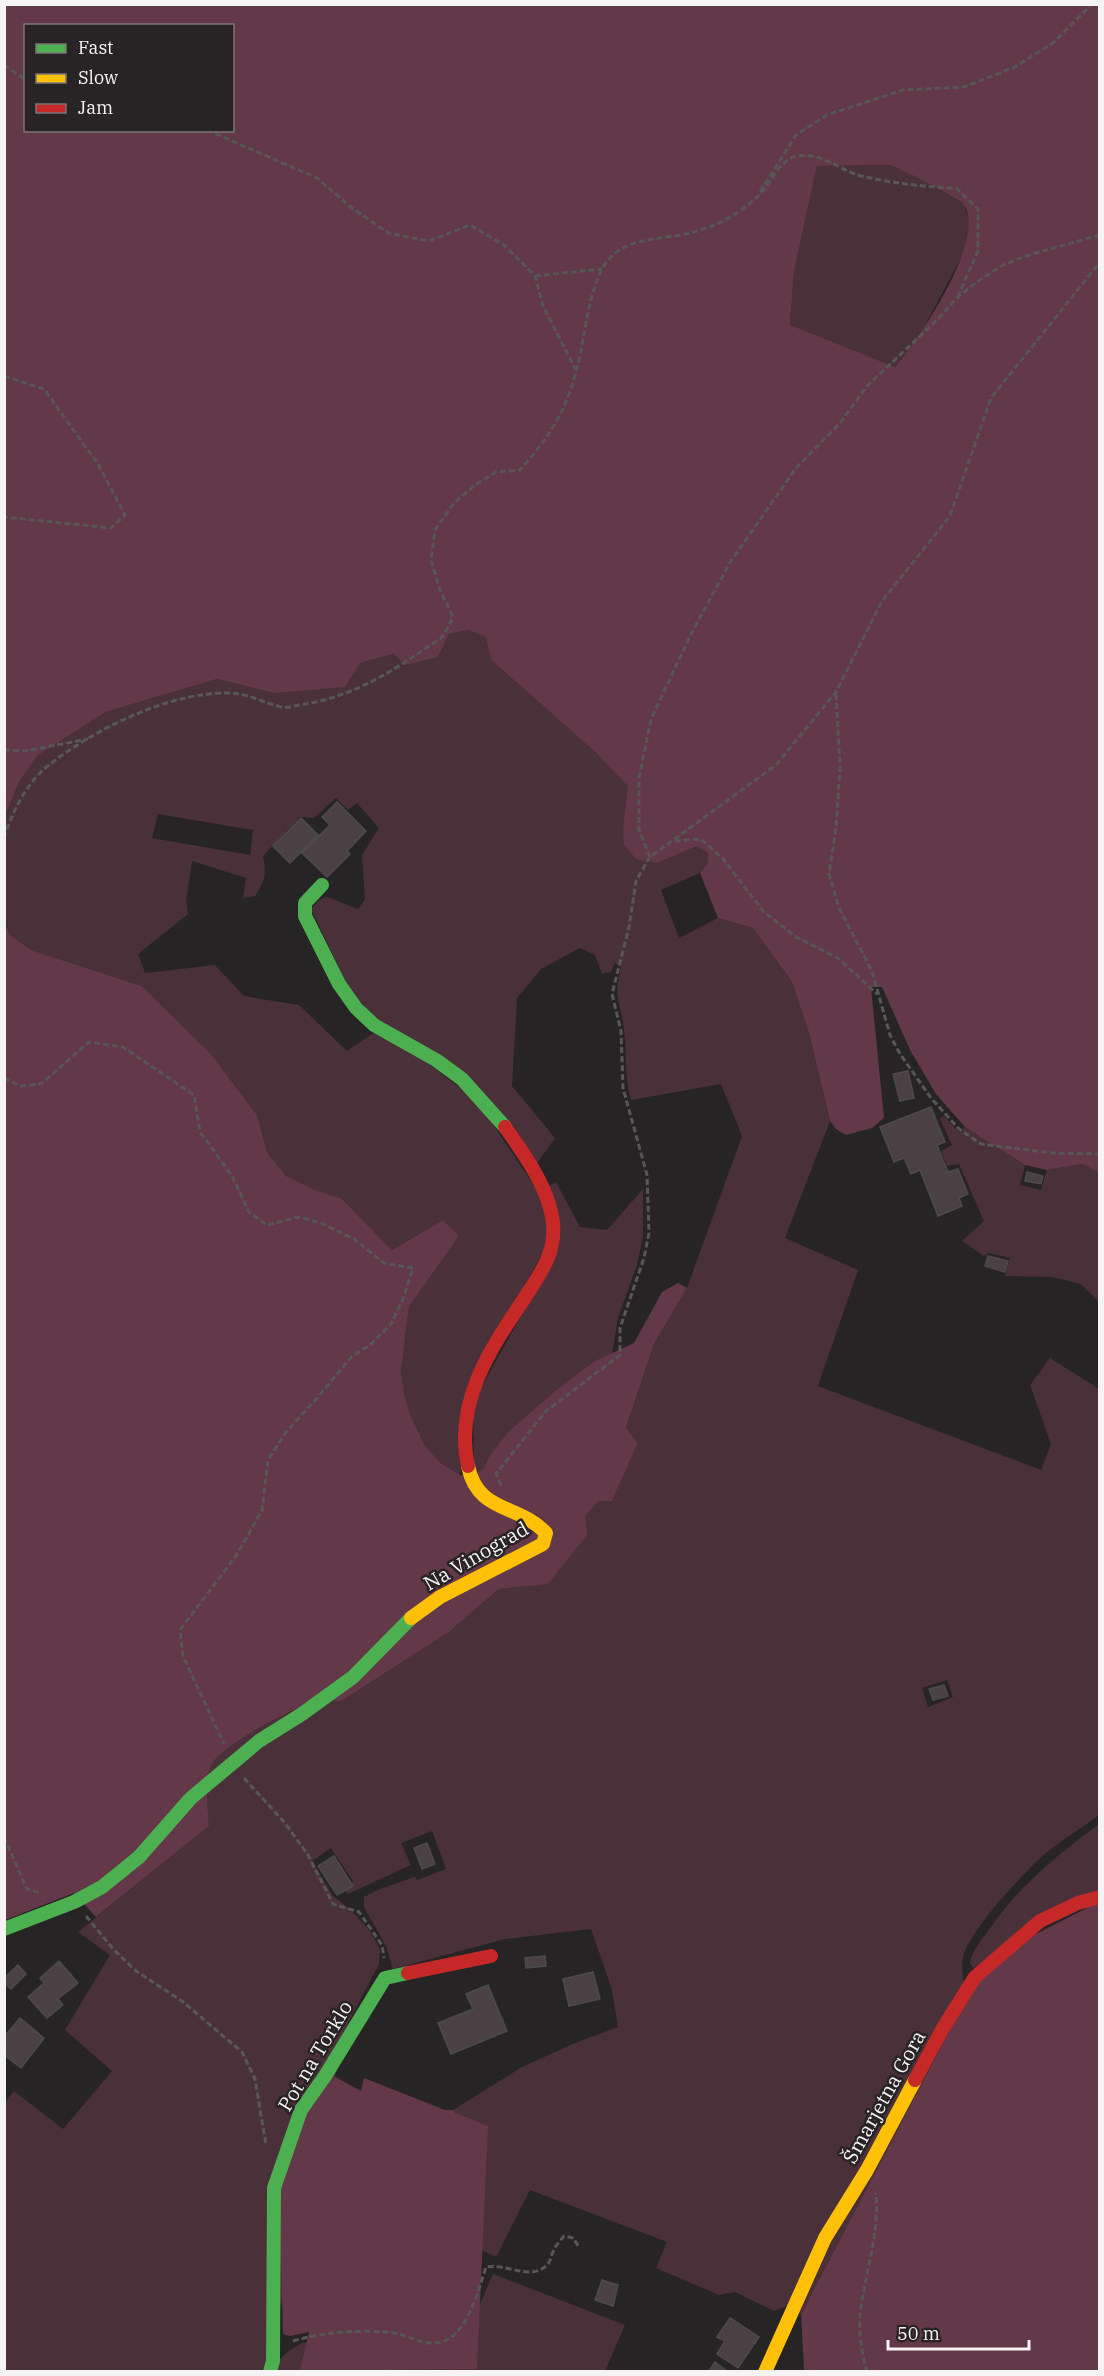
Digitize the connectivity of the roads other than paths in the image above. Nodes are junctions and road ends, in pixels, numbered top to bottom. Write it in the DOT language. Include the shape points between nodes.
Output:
graph roads {
  1 [pos="322,885"];
  2 [pos="1100,1897"];
  3 [pos="4,1929"];
  4 [pos="491,1956"];
  5 [pos="270,2372"];
  6 [pos="765,2372"];
  1 -- 3 [label="street, Na Vinograd" via="305,903 305,916 346,995 364,1017 390,1036 445,1065 464,1080 517,1144 554,1218 552,1250 502,1332 464,1420 464,1449 473,1486 498,1506 540,1524 546,1533 543,1544 415,1614 353,1677 232,1761 190,1798 140,1857 102,1887"];
  2 -- 6 [label="street, Šmarjetna Gora" via="1041,1921 975,1977 825,2238"];
  4 -- 5 [label="street, Pot na Torklo" via="385,1978 301,2110 274,2188"];
}
